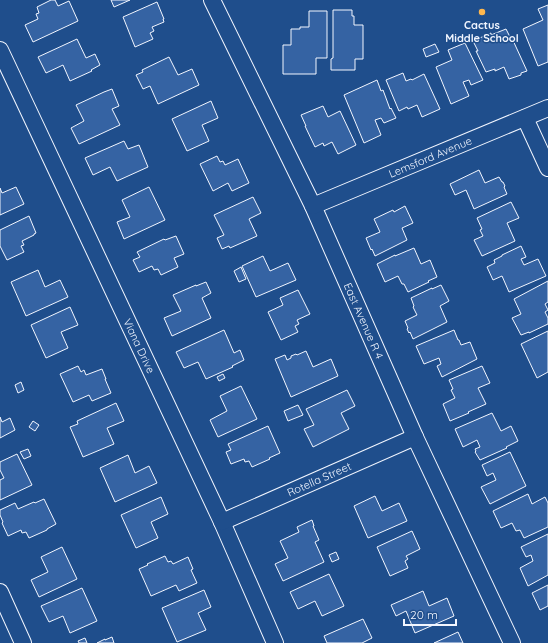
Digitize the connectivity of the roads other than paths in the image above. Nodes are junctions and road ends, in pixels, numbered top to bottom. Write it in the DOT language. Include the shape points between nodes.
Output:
graph roads {
  1 [pos="212,0"];
  2 [pos="0,50"];
  3 [pos="548,108"];
  4 [pos="525,118"];
  5 [pos="548,168"];
  6 [pos="313,206"];
  7 [pos="415,436"];
  8 [pos="222,522"];
  9 [pos="0,592"];
  10 [pos="23,643"];
  11 [pos="275,643"];
  12 [pos="512,643"];
  1 -- 6 [label="street, East Avenue R 4"];
  2 -- 8 [label="street, Viana Drive"];
  3 -- 4 [label="street, Lemsford Avenue"];
  4 -- 5 [label="street"];
  4 -- 6 [label="street, Lemsford Avenue"];
  6 -- 7 [label="street, East Avenue R 4"];
  7 -- 8 [label="street, Rotella Street"];
  7 -- 12 [label="street, East Avenue R 4"];
  8 -- 11 [label="street, Viana Drive"];
  9 -- 10 [label="street"];
}
